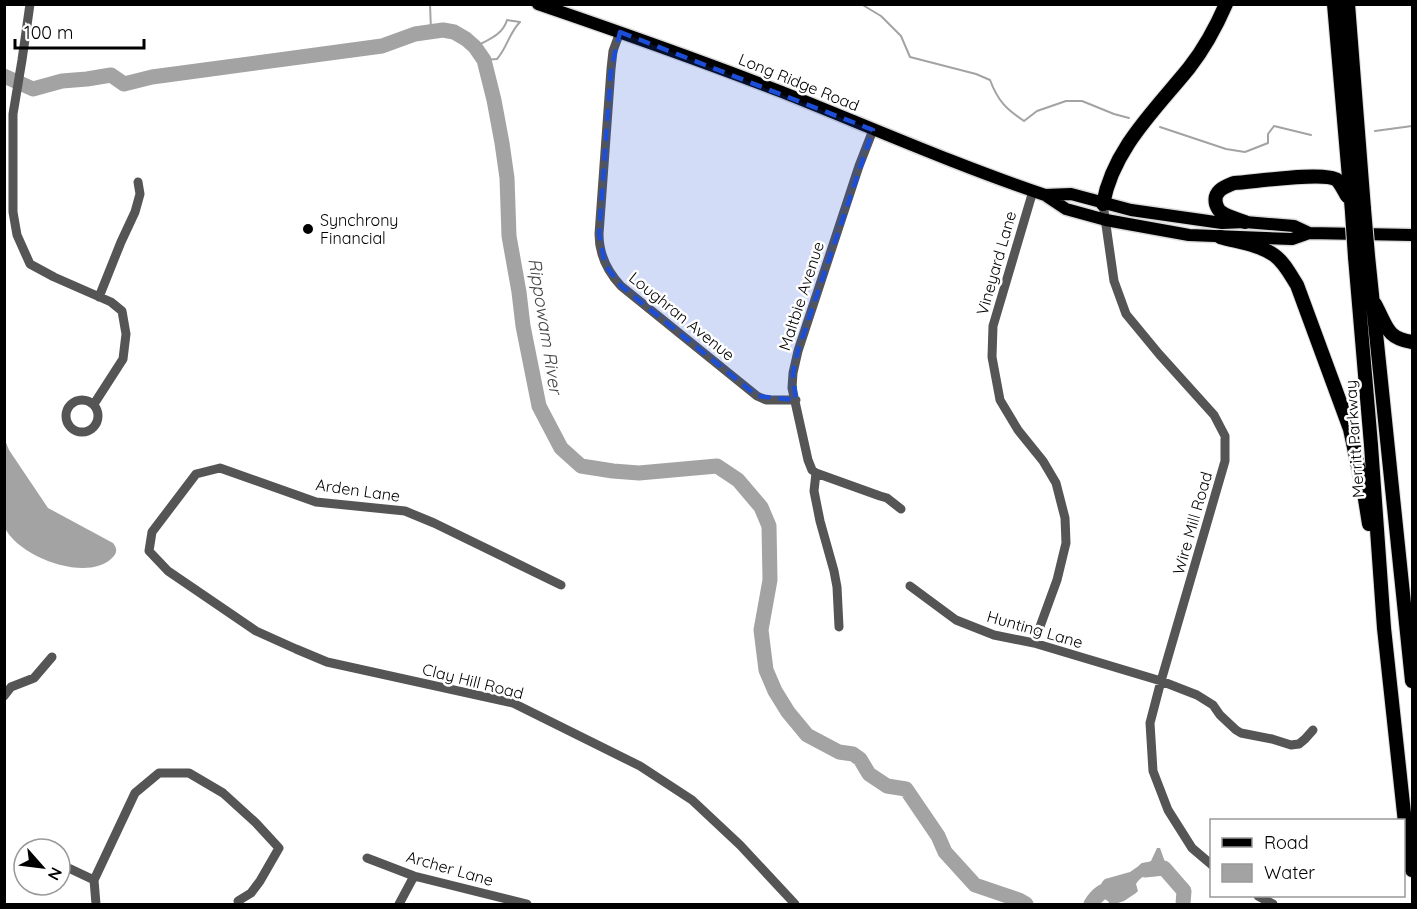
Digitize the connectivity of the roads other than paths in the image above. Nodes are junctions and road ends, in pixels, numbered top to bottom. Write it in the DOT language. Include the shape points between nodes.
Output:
graph roads {
  1 [pos="30,4"];
  2 [pos="538,4"];
  3 [pos="1226,4"];
  4 [pos="1334,4"];
  5 [pos="1348,4"];
  6 [pos="620,32"];
  7 [pos="873,130"];
  8 [pos="138,182"];
  9 [pos="1039,193"];
  10 [pos="1103,204"];
  11 [pos="1355,208"];
  12 [pos="1106,220"];
  13 [pos="1245,222"];
  14 [pos="1309,233"];
  15 [pos="1413,235"];
  16 [pos="1220,237"];
  17 [pos="1362,257"];
  18 [pos="99,297"];
  19 [pos="1372,298"];
  20 [pos="1413,342"];
  21 [pos="796,400"];
  22 [pos="94,404"];
  23 [pos="816,473"];
  24 [pos="901,508"];
  25 [pos="149,551"];
  26 [pos="561,585"];
  27 [pos="910,586"];
  28 [pos="839,627"];
  29 [pos="1384,628"];
  30 [pos="1034,643"];
  31 [pos="52,657"];
  32 [pos="1161,681"];
  33 [pos="1413,681"];
  34 [pos="4,696"];
  35 [pos="1313,730"];
  36 [pos="1405,819"];
  37 [pos="1405,823"];
  38 [pos="367,858"];
  39 [pos="1210,863"];
  40 [pos="72,869"];
  41 [pos="1413,870"];
  42 [pos="414,876"];
  43 [pos="94,879"];
  44 [pos="238,901"];
  45 [pos="96,904"];
  46 [pos="399,904"];
  47 [pos="527,904"];
  48 [pos="795,904"];
  1 -- 18 [label="street" via="14,108 13,212 17,235 30,264"];
  2 -- 6 [label="main road, Long Ridge Road"];
  3 -- 10 [label="highway" via="1208,41 1143,122 1116,164"];
  4 -- 11 [label="highway, Merritt Parkway"];
  5 -- 11 [label="highway, Merritt Parkway"];
  6 -- 7 [label="main road, Long Ridge Road"];
  6 -- 21 [label="street, Loughran Avenue" via="611,69 599,234 605,265 621,286 757,396 766,400"];
  7 -- 9 [label="main road, Long Ridge Road"];
  7 -- 21 [label="street, Maltbie Avenue" via="798,351 792,388"];
  8 -- 18 [label="street" via="140,194 135,212"];
  9 -- 10 [label="main road, Long Ridge Road" via="1071,194"];
  9 -- 12 [label="main road, Long Ridge Road" via="1066,208"];
  9 -- 30 [label="street, Vineyard Lane" via="993,326 992,357 1000,400 1056,483 1065,518 1066,543 1057,580"];
  10 -- 12 [label="street, Wire Mill Road"];
  10 -- 13 [label="main road, Long Ridge Road" via="1222,223"];
  11 -- 13 [label="highway" via="1338,181 1316,176 1234,183 1216,193 1221,212"];
  11 -- 17 [label="highway, Merritt Parkway, bridge"];
  12 -- 16 [label="main road, Long Ridge Road"];
  12 -- 32 [label="street, Wire Mill Road" via="1114,281 1126,314 1215,415 1225,436 1226,460"];
  13 -- 14 [label="main road, Long Ridge Road" via="1294,226"];
  14 -- 15 [label="main road, Long Ridge Road"];
  14 -- 16 [label="main road, Long Ridge Road" via="1292,239"];
  16 -- 29 [label="highway" via="1274,255 1297,285 1350,429"];
  17 -- 19 [label="highway, Merritt Parkway"];
  17 -- 29 [label="highway, Merritt Parkway"];
  18 -- 22 [label="street" via="122,311 126,334 123,359"];
  19 -- 20 [label="highway" via="1391,334"];
  19 -- 33 [label="highway, Merritt Parkway"];
  21 -- 23 [label="street, Maltbie Avenue" via="808,460"];
  23 -- 24 [label="street" via="880,495"];
  23 -- 28 [label="street, Maltbie Avenue" via="814,491 837,587"];
  25 -- 26 [label="street, Arden Lane" via="152,532 196,474 220,468 316,502 405,511"];
  25 -- 48 [label="street, Clay Hill Road" via="168,571 256,631 296,649 327,662 513,703 640,766 692,800"];
  27 -- 30 [label="street, Hunting Lane" via="956,620 994,635"];
  29 -- 36 [label="highway, Merritt Parkway"];
  30 -- 32 [label="street, Hunting Lane"];
  31 -- 34 [label="street" via="34,678 11,687"];
  32 -- 35 [label="street, Hunting Lane" via="1207,701 1241,733 1292,745 1305,740"];
  32 -- 39 [label="street, Wire Mill Road" via="1150,723 1153,771 1168,810 1192,848"];
  37 -- 41 [label="highway, Merritt Parkway"];
  38 -- 42 [label="street, Archer Lane"];
  40 -- 43 [label="street"];
  42 -- 46 [label="street"];
  42 -- 47 [label="street, Archer Lane"];
  43 -- 44 [label="street" via="135,793 159,772 189,772 223,793 279,848 251,893"];
  43 -- 45 [label="street"];
}
